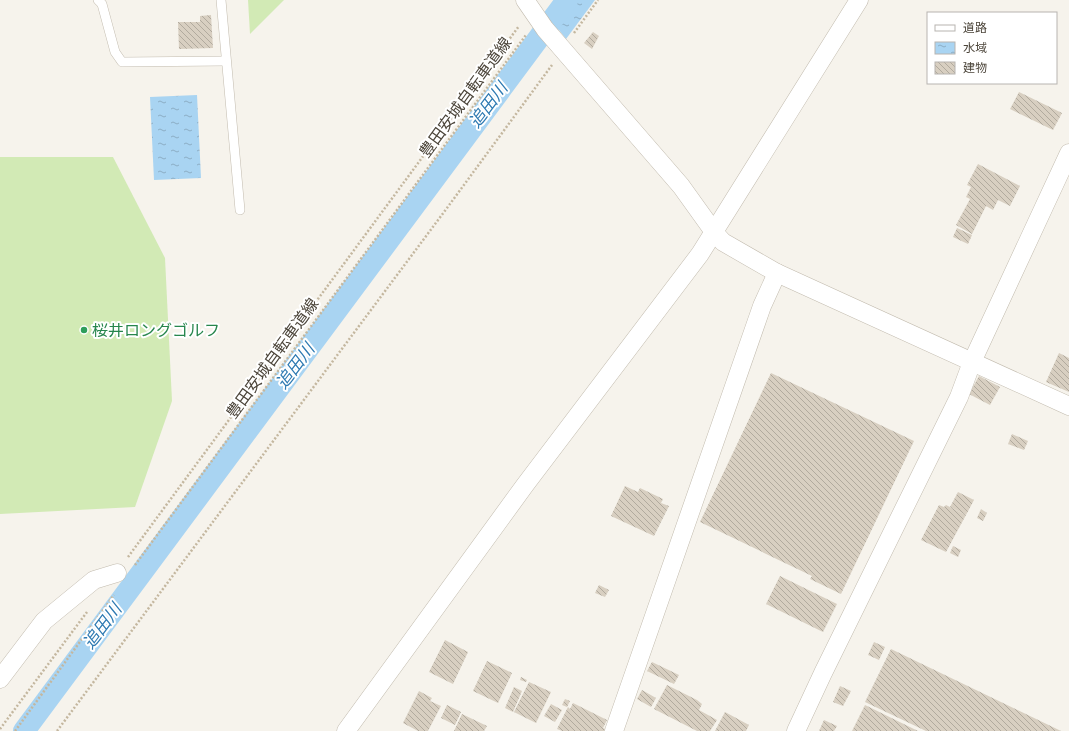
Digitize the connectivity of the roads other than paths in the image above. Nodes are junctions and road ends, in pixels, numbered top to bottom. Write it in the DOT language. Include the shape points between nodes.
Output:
graph roads {
  1 [pos="98,0"];
  2 [pos="221,0"];
  3 [pos="859,0"];
  4 [pos="534,15"];
  5 [pos="226,61"];
  6 [pos="1069,153"];
  7 [pos="240,210"];
  8 [pos="714,232"];
  9 [pos="777,273"];
  10 [pos="972,362"];
  11 [pos="1069,406"];
  12 [pos="122,577"];
  13 [pos="0,679"];
  14 [pos="346,731"];
  15 [pos="614,731"];
  16 [pos="796,731"];
  1 -- 5 [label="lane" via="102,4 115,52 122,62"];
  2 -- 5 [label="lane"];
  3 -- 8 [label="street"];
  4 -- 8 [label="street" via="681,186"];
  5 -- 7 [label="lane"];
  6 -- 10 [label="street"];
  8 -- 9 [label="street" via="723,242"];
  8 -- 14 [label="street"];
  9 -- 10 [label="street"];
  9 -- 15 [label="street" via="762,306"];
  10 -- 11 [label="street"];
  10 -- 16 [label="street" via="959,398"];
  12 -- 13 [label="street" via="94,580 44,621"];
}
